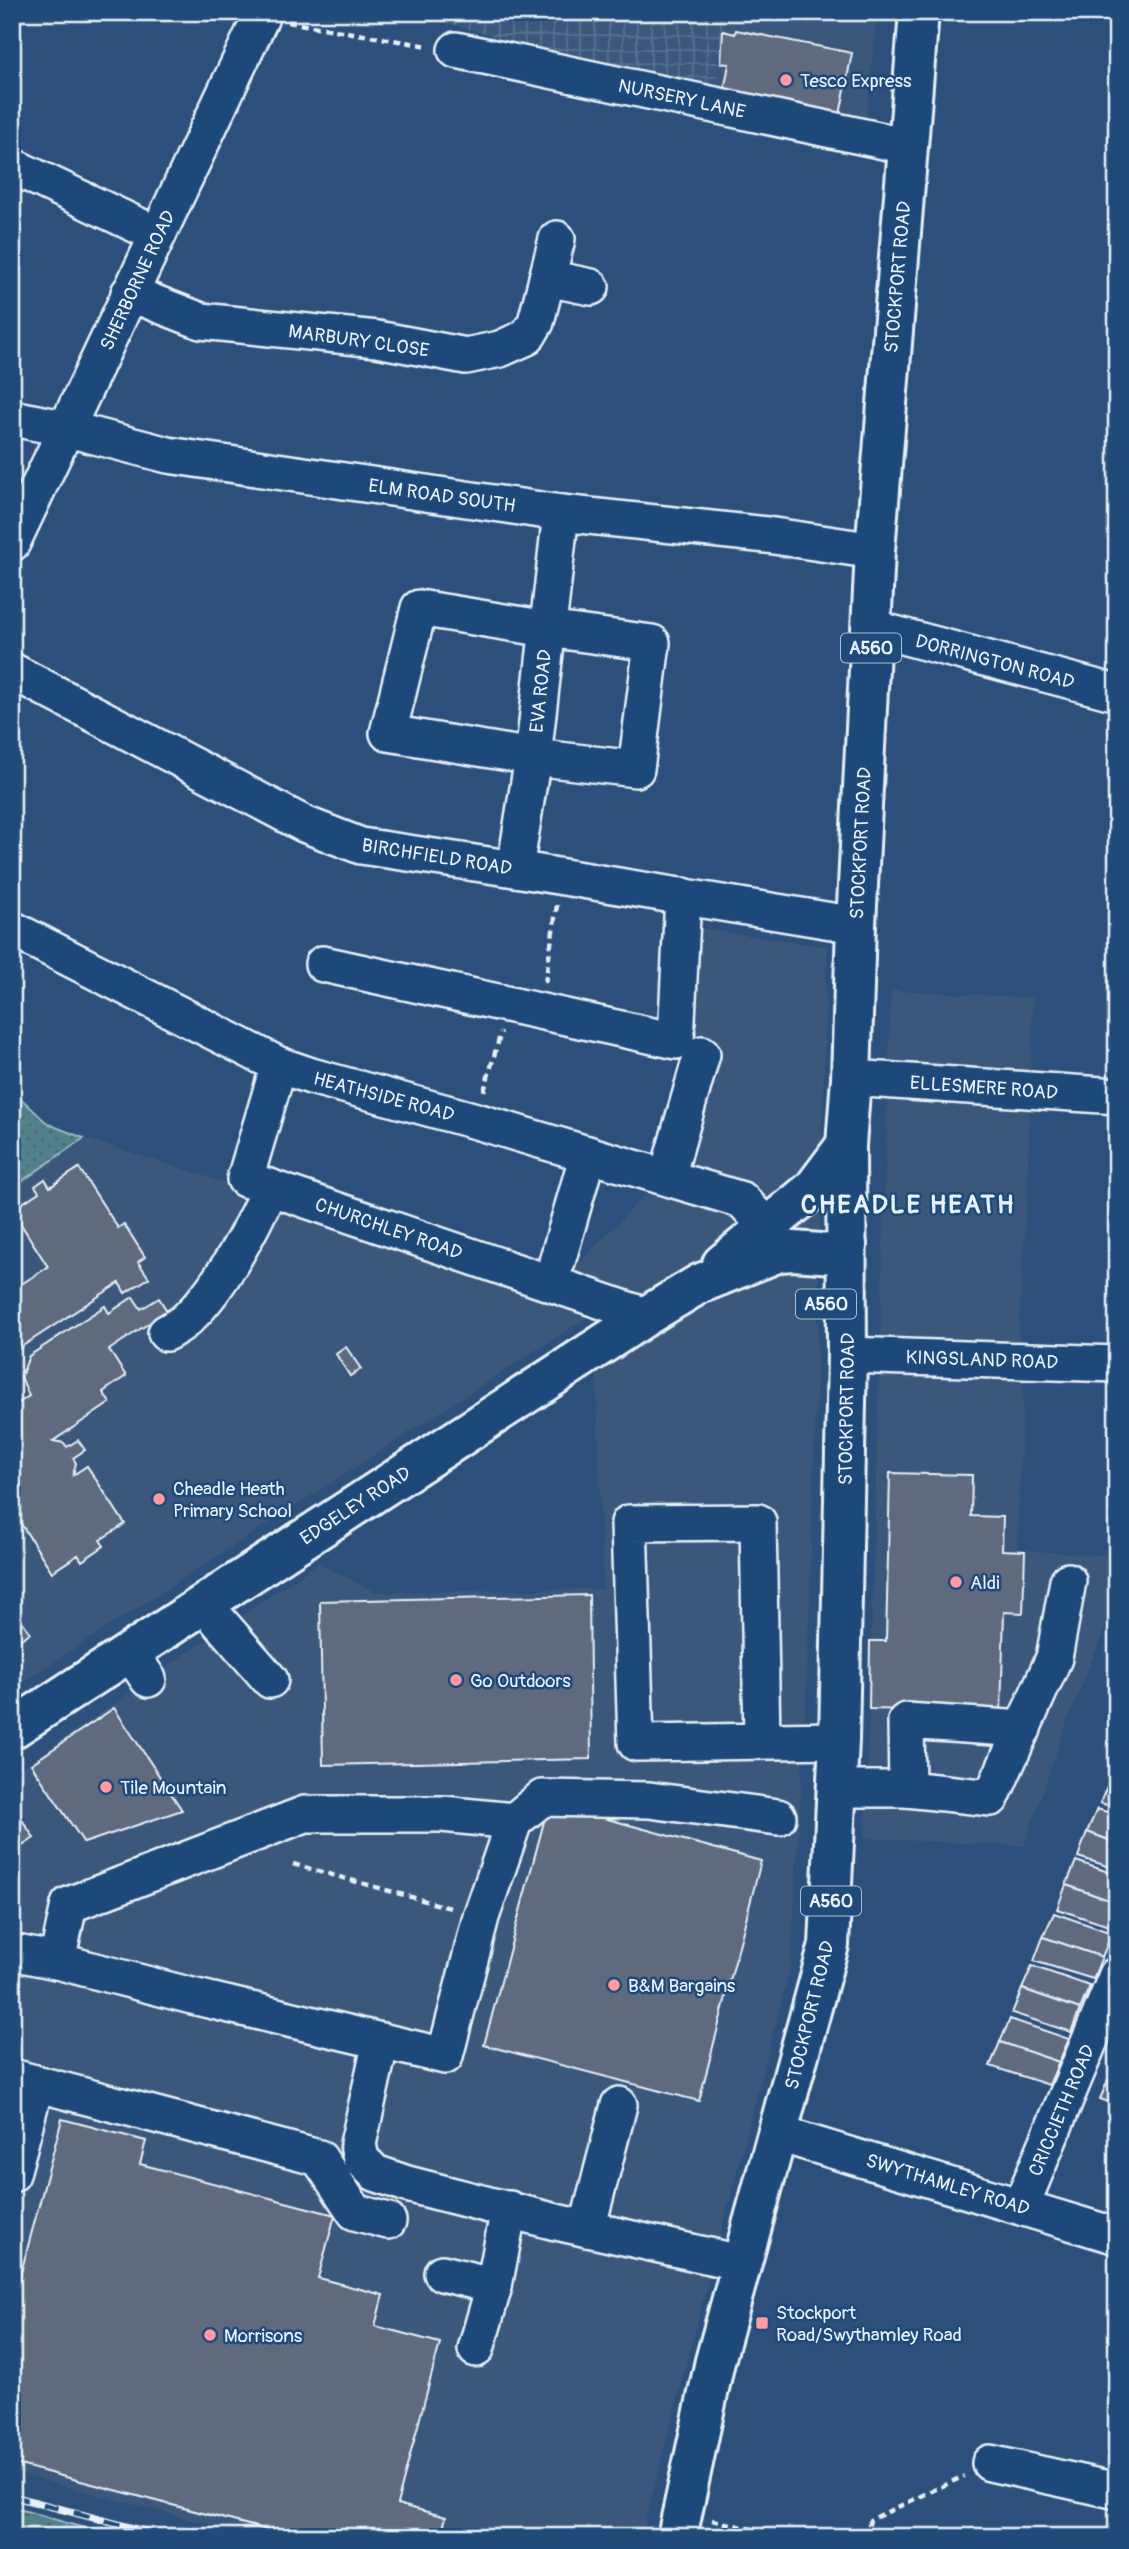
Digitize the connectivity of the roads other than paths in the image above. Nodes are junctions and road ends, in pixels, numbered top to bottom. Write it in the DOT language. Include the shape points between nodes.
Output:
graph roads {
  1 [pos="919,12"];
  2 [pos="261,17"];
  3 [pos="456,50"];
  4 [pos="907,146"];
  5 [pos="12,166"];
  6 [pos="158,235"];
  7 [pos="557,239"];
  8 [pos="547,278"];
  9 [pos="591,287"];
  10 [pos="130,293"];
  11 [pos="12,418"];
  12 [pos="68,429"];
  13 [pos="561,513"];
  14 [pos="12,543"];
  15 [pos="875,551"];
  16 [pos="872,628"];
  17 [pos="547,629"];
  18 [pos="12,671"];
  19 [pos="1117,693"];
  20 [pos="533,757"];
  21 [pos="515,869"];
  22 [pos="683,896"];
  23 [pos="856,925"];
  24 [pos="12,929"];
  25 [pos="323,964"];
  26 [pos="702,1054"];
  27 [pos="279,1065"];
  28 [pos="851,1078"];
  29 [pos="1117,1096"];
  30 [pos="846,1145"];
  31 [pos="588,1154"];
  32 [pos="667,1177"];
  33 [pos="270,1187"];
  34 [pos="760,1216"];
  35 [pos="847,1235"];
  36 [pos="806,1252"];
  37 [pos="557,1262"];
  38 [pos="699,1284"];
  39 [pos="646,1316"];
  40 [pos="166,1333"];
  41 [pos="847,1355"];
  42 [pos="1117,1364"];
  43 [pos="1068,1581"];
  44 [pos="204,1604"];
  45 [pos="270,1680"];
  46 [pos="12,1729"];
  47 [pos="1023,1729"];
  48 [pos="839,1740"];
  49 [pos="762,1741"];
  50 [pos="907,1788"];
  51 [pos="837,1789"];
  52 [pos="778,1817"];
  53 [pos="514,1821"];
  54 [pos="12,1952"];
  55 [pos="57,1961"];
  56 [pos="1117,1975"];
  57 [pos="381,2041"];
  58 [pos="24,2080"];
  59 [pos="619,2105"];
  60 [pos="779,2134"];
  61 [pos="12,2174"];
  62 [pos="1021,2206"];
  63 [pos="509,2209"];
  64 [pos="388,2221"];
  65 [pos="587,2229"];
  66 [pos="1117,2236"];
  67 [pos="741,2263"];
  68 [pos="442,2273"];
  69 [pos="494,2286"];
  70 [pos="477,2349"];
  71 [pos="990,2463"];
  72 [pos="1117,2491"];
  73 [pos="680,2525"];
  1 -- 4 [label="main road, STOCKPORT ROAD / A560"];
  2 -- 6 [label="street, SHERBORNE ROAD"];
  3 -- 4 [label="street, NURSERY LANE"];
  4 -- 15 [label="main road, STOCKPORT ROAD / A560"];
  5 -- 6 [label="street"];
  6 -- 10 [label="street, SHERBORNE ROAD"];
  7 -- 8 [label="street, MARBURY CLOSE"];
  8 -- 9 [label="street"];
  8 -- 10 [label="street, MARBURY CLOSE" via="536,322 527,337 466,356 377,339 201,321"];
  10 -- 12 [label="street, SHERBORNE ROAD"];
  11 -- 12 [label="street, ELM ROAD SOUTH"];
  12 -- 13 [label="street, ELM ROAD SOUTH" via="168,455"];
  12 -- 14 [label="street, SHERBORNE ROAD"];
  13 -- 15 [label="street, ELM ROAD SOUTH"];
  13 -- 17 [label="street, EVA ROAD"];
  15 -- 16 [label="main road, STOCKPORT ROAD / A560"];
  16 -- 19 [label="street, DORRINGTON ROAD"];
  16 -- 23 [label="main road, STOCKPORT ROAD / A560"];
  17 -- 20 [label="street, EVA ROAD"];
  17 -- 20 [label="street" via="652,643 636,769"];
  17 -- 20 [label="street" via="419,607 388,733"];
  18 -- 21 [label="street, BIRCHFIELD ROAD" via="304,824 361,846"];
  20 -- 21 [label="street, EVA ROAD"];
  21 -- 22 [label="street, BIRCHFIELD ROAD"];
  22 -- 23 [label="street, BIRCHFIELD ROAD"];
  22 -- 25 [label="street" via="676,1041"];
  23 -- 28 [label="main road, STOCKPORT ROAD / A560"];
  24 -- 27 [label="street, HEATHSIDE ROAD"];
  26 -- 32 [label="street"];
  27 -- 31 [label="street, HEATHSIDE ROAD"];
  27 -- 33 [label="street, CHURCHLEY ROAD" via="245,1179"];
  28 -- 29 [label="street, ELLESMERE ROAD"];
  28 -- 30 [label="main road, STOCKPORT ROAD / A560"];
  30 -- 34 [label="main road, EDGELEY ROAD" via="813,1189"];
  30 -- 35 [label="main road, STOCKPORT ROAD / A560"];
  31 -- 32 [label="street, HEATHSIDE ROAD"];
  31 -- 37 [label="street"];
  32 -- 34 [label="street, HEATHSIDE ROAD"];
  33 -- 39 [label="street, CHURCHLEY ROAD"];
  33 -- 40 [label="street" via="251,1227 205,1299"];
  34 -- 35 [label="main road"];
  34 -- 38 [label="main road, EDGELEY ROAD"];
  35 -- 36 [label="main road, EDGELEY ROAD" via="834,1254"];
  35 -- 41 [label="main road, STOCKPORT ROAD / A560"];
  36 -- 38 [label="main road, EDGELEY ROAD" via="779,1252"];
  36 -- 41 [label="main road, A560" via="825,1276 828,1335"];
  38 -- 39 [label="main road, EDGELEY ROAD"];
  39 -- 44 [label="main road, EDGELEY ROAD"];
  41 -- 42 [label="street, KINGSLAND ROAD"];
  41 -- 48 [label="main road, STOCKPORT ROAD / A560"];
  43 -- 47 [label="street" via="1054,1658"];
  44 -- 45 [label="street"];
  44 -- 46 [label="main road, EDGELEY ROAD" via="139,1665"];
  47 -- 50 [label="street" via="990,1798"];
  47 -- 50 [label="street" via="906,1721"];
  48 -- 49 [label="street"];
  48 -- 51 [label="main road, STOCKPORT ROAD / A560"];
  49 -- 49 [label="street" via="636,1743 629,1522 758,1522"];
  50 -- 51 [label="street"];
  51 -- 60 [label="main road, STOCKPORT ROAD / A560" via="829,1945"];
  52 -- 53 [label="street" via="649,1800 541,1798"];
  53 -- 55 [label="street" via="442,1814 306,1814 69,1905"];
  53 -- 57 [label="street" via="481,1917 445,2056"];
  54 -- 55 [label="street"];
  55 -- 57 [label="street"];
  56 -- 62 [label="street, CRICCIETH ROAD"];
  57 -- 63 [label="street" via="358,2144 361,2158 375,2173"];
  58 -- 61 [label="street"];
  58 -- 64 [label="street" via="319,2158 355,2212"];
  59 -- 65 [label="street"];
  60 -- 62 [label="street, SWYTHAMLEY ROAD"];
  60 -- 67 [label="main road, STOCKPORT ROAD / A560"];
  62 -- 66 [label="street, SWYTHAMLEY ROAD"];
  63 -- 65 [label="street"];
  63 -- 69 [label="street"];
  65 -- 67 [label="street"];
  67 -- 73 [label="main road, STOCKPORT ROAD / A560"];
  68 -- 69 [label="street"];
  69 -- 70 [label="street"];
  71 -- 72 [label="street"];
}
